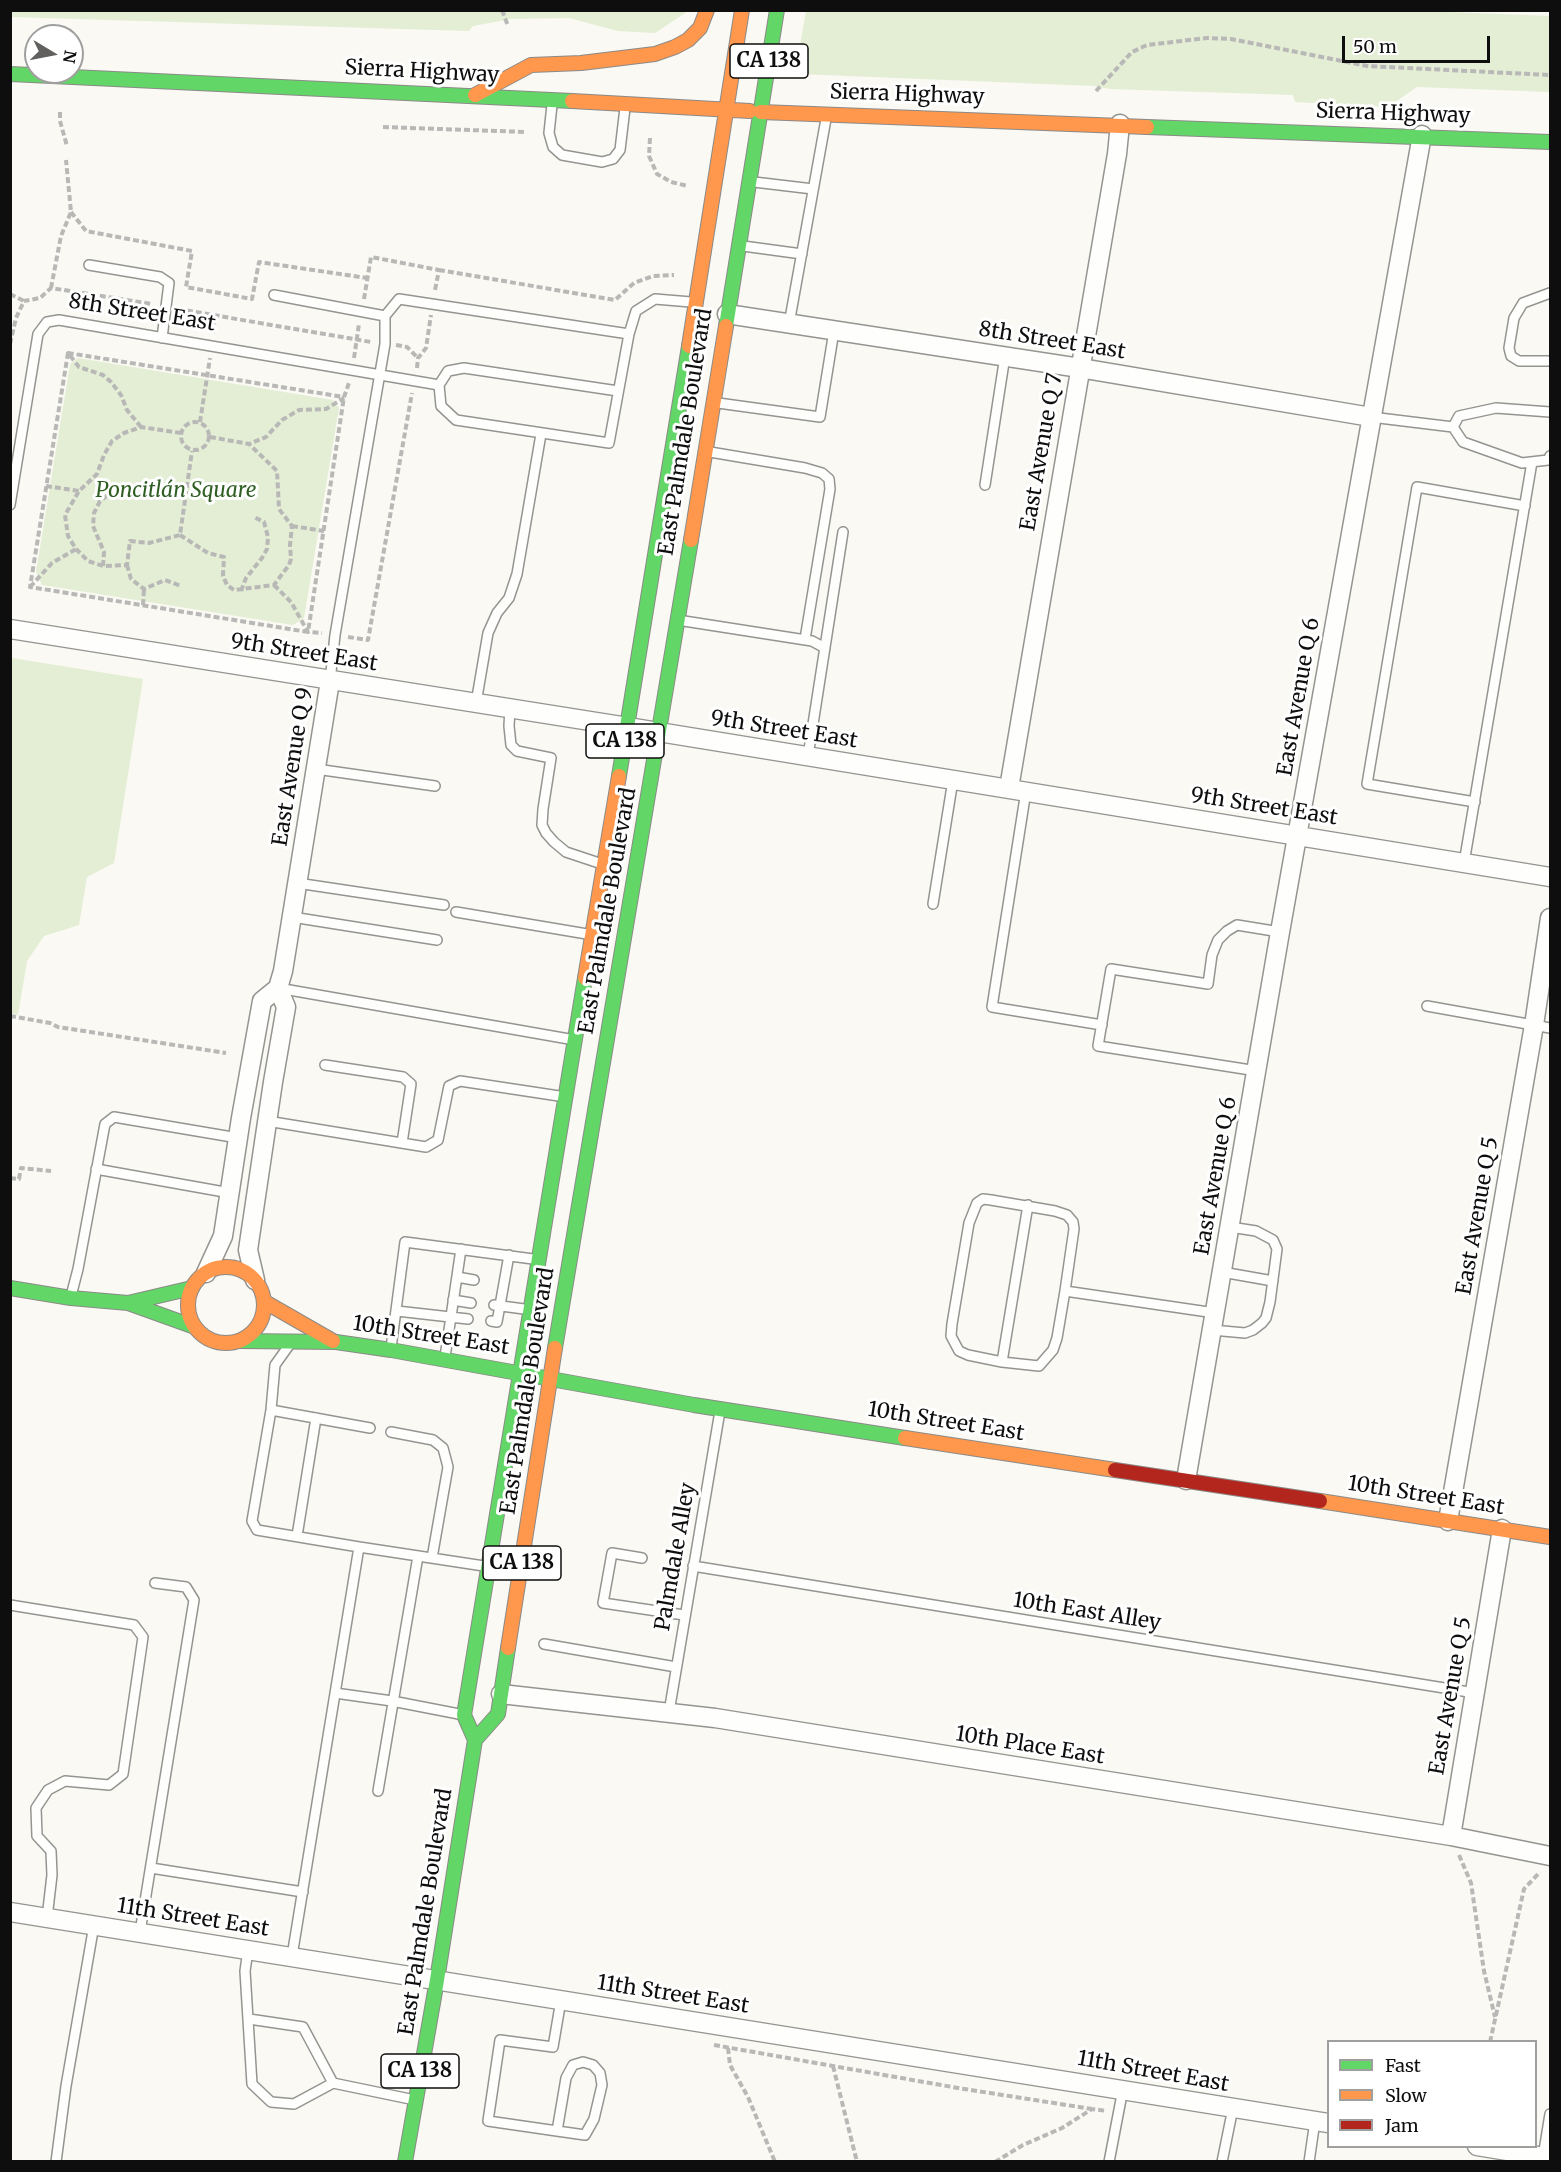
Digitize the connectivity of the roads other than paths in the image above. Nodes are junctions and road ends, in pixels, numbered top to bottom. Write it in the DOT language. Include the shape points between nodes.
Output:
graph roads {
  1 [pos="707,10"];
  2 [pos="742,10"];
  3 [pos="777,10"];
  4 [pos="10,74"];
  5 [pos="476,95"];
  6 [pos="553,100"];
  7 [pos="626,104"];
  8 [pos="727,110"];
  9 [pos="760,112"];
  10 [pos="827,114"];
  11 [pos="1120,124"];
  12 [pos="1422,135"];
  13 [pos="1551,142"];
  14 [pos="748,182"];
  15 [pos="813,189"];
  16 [pos="738,245"];
  17 [pos="802,254"];
  18 [pos="89,265"];
  19 [pos="1551,293"];
  20 [pos="274,295"];
  21 [pos="696,302"];
  22 [pos="727,314"];
  23 [pos="385,316"];
  24 [pos="789,324"];
  25 [pos="834,331"];
  26 [pos="629,333"];
  27 [pos="162,338"];
  28 [pos="1005,356"];
  29 [pos="1551,361"];
  30 [pos="1080,368"];
  31 [pos="379,375"];
  32 [pos="439,385"];
  33 [pos="618,391"];
  34 [pos="712,402"];
  35 [pos="1551,412"];
  36 [pos="1371,417"];
  37 [pos="1453,427"];
  38 [pos="541,434"];
  39 [pos="704,451"];
  40 [pos="1551,456"];
  41 [pos="1532,462"];
  42 [pos="985,485"];
  43 [pos="10,505"];
  44 [pos="1525,506"];
  45 [pos="843,532"];
  46 [pos="678,620"];
  47 [pos="10,629"];
  48 [pos="805,639"];
  49 [pos="825,648"];
  50 [pos="330,681"];
  51 [pos="476,703"];
  52 [pos="510,708"];
  53 [pos="628,727"];
  54 [pos="660,732"];
  55 [pos="808,756"];
  56 [pos="316,769"];
  57 [pos="953,780"];
  58 [pos="435,786"];
  59 [pos="1017,790"];
  60 [pos="1475,802"];
  61 [pos="1298,835"];
  62 [pos="1464,863"];
  63 [pos="604,864"];
  64 [pos="1551,877"];
  65 [pos="297,882"];
  66 [pos="933,904"];
  67 [pos="444,905"];
  68 [pos="456,912"];
  69 [pos="292,916"];
  70 [pos="1551,918"];
  71 [pos="1280,932"];
  72 [pos="592,934"];
  73 [pos="437,940"];
  74 [pos="278,988"];
  75 [pos="1427,1006"];
  76 [pos="1102,1025"];
  77 [pos="1542,1026"];
  78 [pos="574,1039"];
  79 [pos="325,1065"];
  80 [pos="1257,1071"];
  81 [pos="565,1096"];
  82 [pos="267,1121"];
  83 [pos="238,1138"];
  84 [pos="402,1143"];
  85 [pos="96,1169"];
  86 [pos="230,1194"];
  87 [pos="1028,1205"];
  88 [pos="1230,1227"];
  89 [pos="461,1250"];
  90 [pos="509,1255"];
  91 [pos="539,1259"];
  92 [pos="1222,1272"];
  93 [pos="206,1273"];
  94 [pos="457,1277"];
  95 [pos="255,1280"];
  96 [pos="474,1280"];
  97 [pos="1274,1281"];
  98 [pos="10,1288"];
  99 [pos="192,1288"];
  100 [pos="1065,1291"];
  101 [pos="71,1298"];
  102 [pos="453,1300"];
  103 [pos="265,1302"];
  104 [pos="471,1303"];
  105 [pos="128,1304"];
  106 [pos="497,1306"];
  107 [pos="531,1310"];
  108 [pos="397,1311"];
  109 [pos="450,1318"];
  110 [pos="468,1319"];
  111 [pos="491,1322"];
  112 [pos="1213,1322"];
  113 [pos="192,1326"];
  114 [pos="240,1341"];
  115 [pos="336,1342"];
  116 [pos="291,1343"];
  117 [pos="391,1350"];
  118 [pos="445,1359"];
  119 [pos="1002,1362"];
  120 [pos="519,1372"];
  121 [pos="550,1377"];
  122 [pos="720,1408"];
  123 [pos="271,1410"];
  124 [pos="316,1418"];
  125 [pos="370,1428"];
  126 [pos="391,1432"];
  127 [pos="1186,1480"];
  128 [pos="1448,1521"];
  129 [pos="1502,1529"];
  130 [pos="297,1536"];
  131 [pos="1551,1537"];
  132 [pos="359,1547"];
  133 [pos="418,1556"];
  134 [pos="432,1558"];
  135 [pos="642,1558"];
  136 [pos="693,1566"];
  137 [pos="488,1567"];
  138 [pos="155,1583"];
  139 [pos="10,1605"];
  140 [pos="684,1615"];
  141 [pos="544,1644"];
  142 [pos="676,1667"];
  143 [pos="335,1693"];
  144 [pos="1475,1693"];
  145 [pos="501,1694"];
  146 [pos="392,1701"];
  147 [pos="669,1712"];
  148 [pos="464,1715"];
  149 [pos="475,1740"];
  150 [pos="378,1791"];
  151 [pos="1451,1836"];
  152 [pos="1547,1862"];
  153 [pos="150,1868"];
  154 [pos="303,1892"];
  155 [pos="10,1912"];
  156 [pos="47,1918"];
  157 [pos="94,1925"];
  158 [pos="140,1932"];
  159 [pos="248,1950"];
  160 [pos="292,1956"];
  161 [pos="437,1980"];
  162 [pos="561,2000"];
  163 [pos="249,2019"];
  164 [pos="333,2083"];
  165 [pos="1123,2089"];
  166 [pos="415,2101"];
  167 [pos="1233,2108"];
  168 [pos="1551,2114"];
  169 [pos="1322,2122"];
  170 [pos="557,2131"];
  171 [pos="1489,2148"];
  172 [pos="1547,2158"];
  173 [pos="56,2162"];
  174 [pos="405,2162"];
  175 [pos="1109,2162"];
  176 [pos="1222,2162"];
  177 [pos="1309,2162"];
  1 -- 5 [label="main road" via="700,28 675,47 655,54 531,65"];
  2 -- 8 [label="main road, East Palmdale Boulevard / CA 138"];
  3 -- 9 [label="main road, East Palmdale Boulevard / CA 138"];
  4 -- 5 [label="main road, Sierra Highway"];
  5 -- 6 [label="main road, Sierra Highway"];
  6 -- 7 [label="main road, Sierra Highway"];
  6 -- 7 [label="lane" via="549,133 553,147 561,155 602,162 613,159 620,150"];
  7 -- 8 [label="main road, Sierra Highway"];
  8 -- 9 [label="main road, Sierra Highway"];
  8 -- 21 [label="main road, East Palmdale Boulevard / CA 138"];
  9 -- 10 [label="main road, Sierra Highway"];
  9 -- 14 [label="main road, East Palmdale Boulevard / CA 138"];
  10 -- 11 [label="main road, Sierra Highway"];
  10 -- 15 [label="lane"];
  11 -- 12 [label="main road, Sierra Highway"];
  11 -- 30 [label="street, East Avenue Q 7"];
  12 -- 13 [label="main road, Sierra Highway"];
  12 -- 36 [label="street, East Avenue Q 6"];
  14 -- 15 [label="lane"];
  14 -- 16 [label="main road, East Palmdale Boulevard / CA 138"];
  15 -- 17 [label="lane"];
  16 -- 17 [label="lane"];
  16 -- 22 [label="main road, East Palmdale Boulevard / CA 138"];
  17 -- 24 [label="lane"];
  18 -- 27 [label="lane" via="160,277 169,283"];
  19 -- 29 [label="lane" via="1523,303 1514,318 1509,348 1511,356 1519,361"];
  20 -- 23 [label="lane"];
  21 -- 26 [label="lane" via="654,299 636,311"];
  21 -- 53 [label="main road, East Palmdale Boulevard / CA 138"];
  22 -- 24 [label="street, 8th Street East"];
  22 -- 34 [label="main road, East Palmdale Boulevard / CA 138"];
  23 -- 26 [label="lane" via="399,299"];
  23 -- 31 [label="lane, East Avenue Q 9"];
  24 -- 25 [label="street, 8th Street East"];
  25 -- 28 [label="street, 8th Street East"];
  25 -- 34 [label="lane" via="820,417"];
  26 -- 33 [label="lane"];
  27 -- 31 [label="lane, 8th Street East"];
  27 -- 43 [label="lane, 8th Street East" via="59,320 47,322 38,334"];
  28 -- 30 [label="street, 8th Street East"];
  28 -- 42 [label="lane"];
  30 -- 36 [label="street, 8th Street East"];
  30 -- 59 [label="street, East Avenue Q 7"];
  31 -- 32 [label="lane, 8th Street East"];
  31 -- 50 [label="lane, East Avenue Q 9"];
  32 -- 33 [label="lane" via="448,371 464,368"];
  32 -- 38 [label="lane" via="441,406 456,420"];
  33 -- 38 [label="lane" via="609,443"];
  34 -- 39 [label="main road, East Palmdale Boulevard / CA 138"];
  35 -- 37 [label="lane" via="1496,408 1459,416"];
  36 -- 37 [label="lane"];
  36 -- 61 [label="street, East Avenue Q 6"];
  37 -- 41 [label="lane" via="1464,442 1522,463"];
  38 -- 51 [label="lane" via="517,574 509,598 488,633"];
  39 -- 46 [label="main road, East Palmdale Boulevard / CA 138"];
  39 -- 48 [label="lane" via="805,468 829,479"];
  40 -- 41 [label="lane"];
  41 -- 44 [label="lane"];
  44 -- 60 [label="lane"];
  44 -- 60 [label="lane" via="1417,487 1367,784"];
  45 -- 49 [label="lane"];
  46 -- 48 [label="lane"];
  46 -- 54 [label="main road, East Palmdale Boulevard / CA 138"];
  47 -- 50 [label="street, 9th Street East"];
  48 -- 49 [label="lane"];
  49 -- 55 [label="lane"];
  50 -- 51 [label="street, 9th Street East"];
  50 -- 56 [label="street, East Avenue Q 9"];
  51 -- 52 [label="street, 9th Street East"];
  52 -- 53 [label="street, 9th Street East"];
  52 -- 63 [label="lane" via="511,745 517,751 551,758 543,809 546,833 566,852"];
  53 -- 54 [label="street, 9th Street East"];
  53 -- 63 [label="main road, East Palmdale Boulevard / CA 138"];
  54 -- 55 [label="street, 9th Street East"];
  54 -- 121 [label="main road, East Palmdale Boulevard / CA 138"];
  55 -- 57 [label="street, 9th Street East"];
  56 -- 58 [label="lane"];
  56 -- 65 [label="street, East Avenue Q 9"];
  57 -- 59 [label="street, 9th Street East"];
  57 -- 66 [label="lane"];
  59 -- 61 [label="street, 9th Street East"];
  59 -- 76 [label="lane" via="992,1007"];
  60 -- 62 [label="lane"];
  61 -- 62 [label="street, 9th Street East"];
  61 -- 71 [label="street, East Avenue Q 6"];
  62 -- 64 [label="street, 9th Street East"];
  63 -- 72 [label="main road, East Palmdale Boulevard / CA 138"];
  65 -- 67 [label="lane"];
  65 -- 69 [label="street, East Avenue Q 9"];
  68 -- 72 [label="lane"];
  69 -- 73 [label="lane"];
  69 -- 74 [label="street, East Avenue Q 9"];
  70 -- 77 [label="street, East Avenue Q 5"];
  71 -- 76 [label="lane" via="1236,925 1227,931 1212,955 1208,984 1111,969"];
  71 -- 80 [label="street, East Avenue Q 6"];
  72 -- 78 [label="main road, East Palmdale Boulevard / CA 138"];
  74 -- 78 [label="lane"];
  74 -- 82 [label="street, East Avenue Q 9" via="286,1007"];
  74 -- 83 [label="street, East Avenue Q 9" via="262,1001"];
  75 -- 77 [label="lane"];
  76 -- 80 [label="lane" via="1098,1046"];
  77 -- 128 [label="street, East Avenue Q 5"];
  78 -- 81 [label="main road, East Palmdale Boulevard / CA 138"];
  79 -- 84 [label="lane" via="403,1077 411,1084"];
  80 -- 88 [label="street, East Avenue Q 6"];
  81 -- 84 [label="lane" via="460,1081 449,1086 438,1140 426,1147"];
  81 -- 91 [label="main road, East Palmdale Boulevard / CA 138"];
  82 -- 84 [label="lane"];
  82 -- 95 [label="street, East Avenue Q 9" via="248,1251"];
  83 -- 85 [label="lane" via="114,1118 105,1124"];
  83 -- 86 [label="street, East Avenue Q 9"];
  85 -- 86 [label="lane"];
  85 -- 101 [label="lane"];
  86 -- 93 [label="street, East Avenue Q 9" via="223,1236"];
  87 -- 100 [label="lane" via="1067,1215 1073,1222"];
  87 -- 119 [label="lane"];
  87 -- 119 [label="lane" via="983,1199 972,1211 969,1223 951,1336 959,1351"];
  88 -- 92 [label="street, East Avenue Q 6"];
  88 -- 97 [label="lane" via="1256,1231 1273,1240 1277,1249"];
  89 -- 90 [label="lane"];
  89 -- 94 [label="lane"];
  89 -- 108 [label="lane" via="405,1242"];
  90 -- 91 [label="lane"];
  90 -- 106 [label="lane"];
  91 -- 107 [label="main road, East Palmdale Boulevard / CA 138"];
  92 -- 97 [label="lane"];
  92 -- 112 [label="street, East Avenue Q 6"];
  93 -- 95 [label="main road" via="222,1267 235,1268"];
  93 -- 99 [label="main road"];
  94 -- 96 [label="lane"];
  94 -- 102 [label="lane"];
  95 -- 103 [label="main road"];
  97 -- 112 [label="lane" via="1262,1323 1245,1333"];
  98 -- 101 [label="main road"];
  99 -- 105 [label="main road"];
  99 -- 113 [label="main road" via="188,1300"];
  100 -- 112 [label="lane"];
  100 -- 119 [label="lane" via="1057,1338 1046,1361 1039,1366"];
  101 -- 105 [label="main road"];
  102 -- 104 [label="lane"];
  102 -- 109 [label="lane"];
  103 -- 114 [label="main road" via="260,1325"];
  103 -- 115 [label="main road, 10th Street East"];
  105 -- 113 [label="main road"];
  106 -- 107 [label="lane"];
  106 -- 111 [label="lane" via="498,1322"];
  107 -- 120 [label="main road, East Palmdale Boulevard / CA 138"];
  108 -- 109 [label="lane"];
  108 -- 117 [label="lane"];
  109 -- 110 [label="lane"];
  109 -- 118 [label="lane"];
  112 -- 127 [label="street, East Avenue Q 6"];
  113 -- 114 [label="main road" via="214,1342"];
  114 -- 116 [label="main road, 10th Street East"];
  115 -- 116 [label="main road, 10th Street East"];
  115 -- 117 [label="main road, 10th Street East"];
  116 -- 123 [label="lane" via="275,1365"];
  117 -- 118 [label="main road, 10th Street East"];
  118 -- 120 [label="main road, 10th Street East"];
  120 -- 121 [label="main road, 10th Street East"];
  120 -- 137 [label="main road, East Palmdale Boulevard / CA 138"];
  121 -- 122 [label="main road, 10th Street East"];
  121 -- 145 [label="main road, East Palmdale Boulevard / CA 138"];
  122 -- 127 [label="main road, 10th Street East"];
  122 -- 136 [label="lane, Palmdale Alley"];
  123 -- 124 [label="lane"];
  123 -- 130 [label="lane" via="252,1521 257,1530"];
  124 -- 125 [label="lane"];
  124 -- 130 [label="lane"];
  126 -- 134 [label="lane" via="433,1440 443,1448 448,1467"];
  127 -- 128 [label="main road, 10th Street East"];
  128 -- 129 [label="main road, 10th Street East"];
  129 -- 131 [label="main road, 10th Street East"];
  129 -- 144 [label="street, East Avenue Q 5"];
  130 -- 132 [label="lane"];
  132 -- 133 [label="lane"];
  132 -- 143 [label="lane"];
  133 -- 134 [label="lane"];
  133 -- 146 [label="lane"];
  134 -- 137 [label="lane"];
  135 -- 140 [label="lane" via="612,1553 603,1603"];
  136 -- 140 [label="lane, Palmdale Alley"];
  136 -- 144 [label="lane, 10th East Alley"];
  137 -- 148 [label="main road, East Palmdale Boulevard / CA 138"];
  138 -- 153 [label="lane" via="186,1587 194,1600"];
  139 -- 156 [label="lane" via="134,1625 143,1637 123,1774 109,1785 66,1781 48,1790 36,1808 38,1836 51,1851"];
  140 -- 142 [label="lane, Palmdale Alley"];
  141 -- 142 [label="lane"];
  142 -- 147 [label="lane, Palmdale Alley"];
  143 -- 146 [label="lane"];
  143 -- 154 [label="lane"];
  144 -- 151 [label="street, East Avenue Q 5"];
  145 -- 147 [label="street, 10th Place East"];
  145 -- 149 [label="main road, East Palmdale Boulevard / CA 138" via="498,1714"];
  146 -- 148 [label="lane"];
  146 -- 150 [label="lane"];
  147 -- 151 [label="street, 10th Place East"];
  148 -- 149 [label="main road"];
  149 -- 161 [label="main road, East Palmdale Boulevard / CA 138"];
  151 -- 152 [label="street, 10th Place East"];
  153 -- 154 [label="lane"];
  153 -- 158 [label="lane"];
  154 -- 160 [label="lane"];
  155 -- 156 [label="street, 11th Street East"];
  156 -- 157 [label="street, 11th Street East"];
  157 -- 158 [label="street, 11th Street East"];
  157 -- 173 [label="lane"];
  158 -- 159 [label="street, 11th Street East"];
  159 -- 160 [label="street, 11th Street East"];
  159 -- 163 [label="lane" via="245,1971"];
  160 -- 161 [label="street, 11th Street East"];
  161 -- 162 [label="street, 11th Street East"];
  161 -- 166 [label="main road, East Palmdale Boulevard / CA 138"];
  162 -- 165 [label="street, 11th Street East"];
  162 -- 170 [label="lane" via="553,2047 500,2040 488,2121"];
  163 -- 164 [label="lane" via="303,2027"];
  163 -- 164 [label="lane" via="252,2084 270,2102 294,2104"];
  164 -- 166 [label="lane"];
  165 -- 167 [label="street, 11th Street East"];
  165 -- 175 [label="lane"];
  166 -- 174 [label="main road, East Palmdale Boulevard / CA 138"];
  167 -- 169 [label="street, 11th Street East"];
  167 -- 176 [label="lane"];
  168 -- 172 [label="lane"];
  169 -- 177 [label="lane"];
  170 -- 170 [label="lane" via="566,2078 573,2065 583,2062 593,2066 600,2073 602,2085 594,2119 585,2136"];
  171 -- 172 [label="street"];
}
